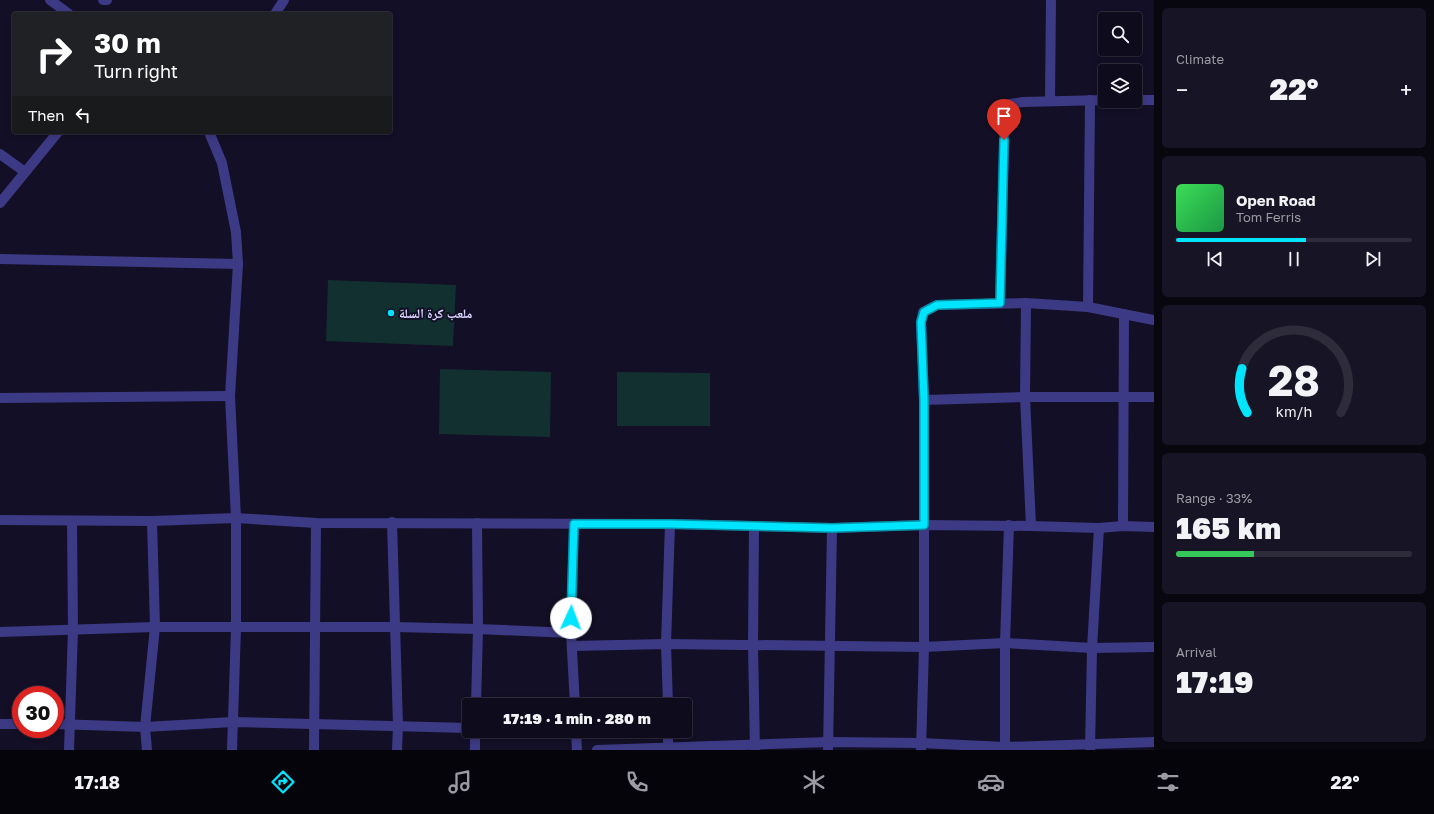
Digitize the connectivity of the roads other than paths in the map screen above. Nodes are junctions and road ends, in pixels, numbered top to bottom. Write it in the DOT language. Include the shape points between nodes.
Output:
graph roads {
  1 [pos="50,0"];
  2 [pos="103,0"];
  3 [pos="107,0"];
  4 [pos="284,0"];
  5 [pos="1051,0"];
  6 [pos="66,12"];
  7 [pos="276,12"];
  8 [pos="1090,100"];
  9 [pos="1098,100"];
  10 [pos="1142,100"];
  11 [pos="1154,100"];
  12 [pos="1050,101"];
  13 [pos="56,134"];
  14 [pos="210,134"];
  15 [pos="0,154"];
  16 [pos="25,172"];
  17 [pos="0,203"];
  18 [pos="0,259"];
  19 [pos="238,264"];
  20 [pos="1000,303"];
  21 [pos="1026,303"];
  22 [pos="1088,308"];
  23 [pos="1124,314"];
  24 [pos="1154,320"];
  25 [pos="230,396"];
  26 [pos="1154,396"];
  27 [pos="1025,397"];
  28 [pos="1123,397"];
  29 [pos="0,398"];
  30 [pos="924,400"];
  31 [pos="236,518"];
  32 [pos="0,520"];
  33 [pos="72,521"];
  34 [pos="152,521"];
  35 [pos="392,522"];
  36 [pos="316,523"];
  37 [pos="477,523"];
  38 [pos="574,524"];
  39 [pos="670,524"];
  40 [pos="924,525"];
  41 [pos="1009,525"];
  42 [pos="754,526"];
  43 [pos="1031,526"];
  44 [pos="1123,526"];
  45 [pos="1154,527"];
  46 [pos="832,528"];
  47 [pos="1100,528"];
  48 [pos="154,627"];
  49 [pos="395,627"];
  50 [pos="236,628"];
  51 [pos="315,628"];
  52 [pos="478,629"];
  53 [pos="73,630"];
  54 [pos="0,632"];
  55 [pos="571,633"];
  56 [pos="1005,643"];
  57 [pos="666,644"];
  58 [pos="753,645"];
  59 [pos="572,646"];
  60 [pos="829,646"];
  61 [pos="924,647"];
  62 [pos="1154,647"];
  63 [pos="1092,648"];
  64 [pos="476,698"];
  65 [pos="575,698"];
  66 [pos="668,698"];
  67 [pos="233,722"];
  68 [pos="0,724"];
  69 [pos="12,724"];
  70 [pos="64,724"];
  71 [pos="69,724"];
  72 [pos="314,724"];
  73 [pos="398,726"];
  74 [pos="145,727"];
  75 [pos="462,728"];
  76 [pos="475,738"];
  77 [pos="576,738"];
  78 [pos="668,738"];
  79 [pos="1154,742"];
  80 [pos="828,746"];
  81 [pos="921,746"];
  82 [pos="755,747"];
  83 [pos="1090,747"];
  84 [pos="1005,748"];
  85 [pos="668,749"];
  86 [pos="69,750"];
  87 [pos="146,750"];
  88 [pos="232,750"];
  89 [pos="314,750"];
  90 [pos="397,750"];
  91 [pos="476,750"];
  92 [pos="577,750"];
  93 [pos="597,750"];
  1 -- 6 [label="street"];
  2 -- 3 [label="street"];
  4 -- 7 [label="street"];
  5 -- 12 [label="street"];
  8 -- 9 [label="street"];
  8 -- 12 [label="street"];
  8 -- 22 [label="street"];
  10 -- 11 [label="street"];
  12 -- 20 [label="street" via="1009,104 1005,110"];
  13 -- 16 [label="street"];
  14 -- 19 [label="street" via="222,163 236,232"];
  15 -- 16 [label="street"];
  16 -- 17 [label="street"];
  18 -- 19 [label="street"];
  19 -- 25 [label="street"];
  20 -- 21 [label="street"];
  20 -- 30 [label="street" via="937,305 924,312 921,322"];
  21 -- 22 [label="street"];
  21 -- 27 [label="street"];
  22 -- 23 [label="street"];
  23 -- 24 [label="street"];
  23 -- 28 [label="street"];
  25 -- 29 [label="street"];
  25 -- 31 [label="street"];
  26 -- 28 [label="street"];
  27 -- 28 [label="street"];
  27 -- 30 [label="street"];
  27 -- 43 [label="street"];
  28 -- 44 [label="street"];
  30 -- 40 [label="street"];
  31 -- 34 [label="street"];
  31 -- 36 [label="street"];
  31 -- 50 [label="street"];
  32 -- 33 [label="street"];
  33 -- 34 [label="street"];
  33 -- 53 [label="street"];
  34 -- 48 [label="street"];
  35 -- 36 [label="street"];
  35 -- 37 [label="street"];
  35 -- 49 [label="street"];
  36 -- 51 [label="street"];
  37 -- 38 [label="street"];
  37 -- 52 [label="street"];
  38 -- 39 [label="street"];
  38 -- 55 [label="street"];
  39 -- 42 [label="street"];
  39 -- 57 [label="street"];
  40 -- 41 [label="street"];
  40 -- 46 [label="street"];
  40 -- 61 [label="street"];
  41 -- 43 [label="street"];
  41 -- 56 [label="street"];
  42 -- 46 [label="street"];
  42 -- 58 [label="street"];
  43 -- 47 [label="street"];
  44 -- 45 [label="street"];
  44 -- 47 [label="street"];
  46 -- 60 [label="street"];
  47 -- 63 [label="street"];
  48 -- 50 [label="street"];
  48 -- 53 [label="street"];
  48 -- 74 [label="street"];
  49 -- 51 [label="street"];
  49 -- 52 [label="street"];
  49 -- 73 [label="street"];
  50 -- 51 [label="street"];
  50 -- 67 [label="street"];
  51 -- 72 [label="street"];
  52 -- 55 [label="street"];
  52 -- 64 [label="street"];
  53 -- 54 [label="street"];
  53 -- 71 [label="street"];
  55 -- 59 [label="street"];
  56 -- 61 [label="street"];
  56 -- 63 [label="street"];
  56 -- 84 [label="street"];
  57 -- 58 [label="street"];
  57 -- 59 [label="street"];
  57 -- 66 [label="street"];
  58 -- 60 [label="street"];
  58 -- 82 [label="street"];
  59 -- 65 [label="street"];
  60 -- 61 [label="street"];
  60 -- 80 [label="street"];
  61 -- 81 [label="street"];
  62 -- 63 [label="street"];
  63 -- 83 [label="street"];
  67 -- 72 [label="street"];
  67 -- 74 [label="street"];
  67 -- 88 [label="street"];
  68 -- 69 [label="street"];
  70 -- 71 [label="street"];
  71 -- 74 [label="street"];
  71 -- 86 [label="street"];
  72 -- 73 [label="street"];
  72 -- 89 [label="street"];
  73 -- 75 [label="street"];
  73 -- 90 [label="street"];
  74 -- 87 [label="street"];
  76 -- 91 [label="street"];
  77 -- 92 [label="street"];
  78 -- 85 [label="street"];
  79 -- 83 [label="street"];
  80 -- 81 [label="street"];
  80 -- 82 [label="street"];
  81 -- 84 [label="street"];
  82 -- 85 [label="street"];
  83 -- 84 [label="street"];
  85 -- 93 [label="street"];
}
